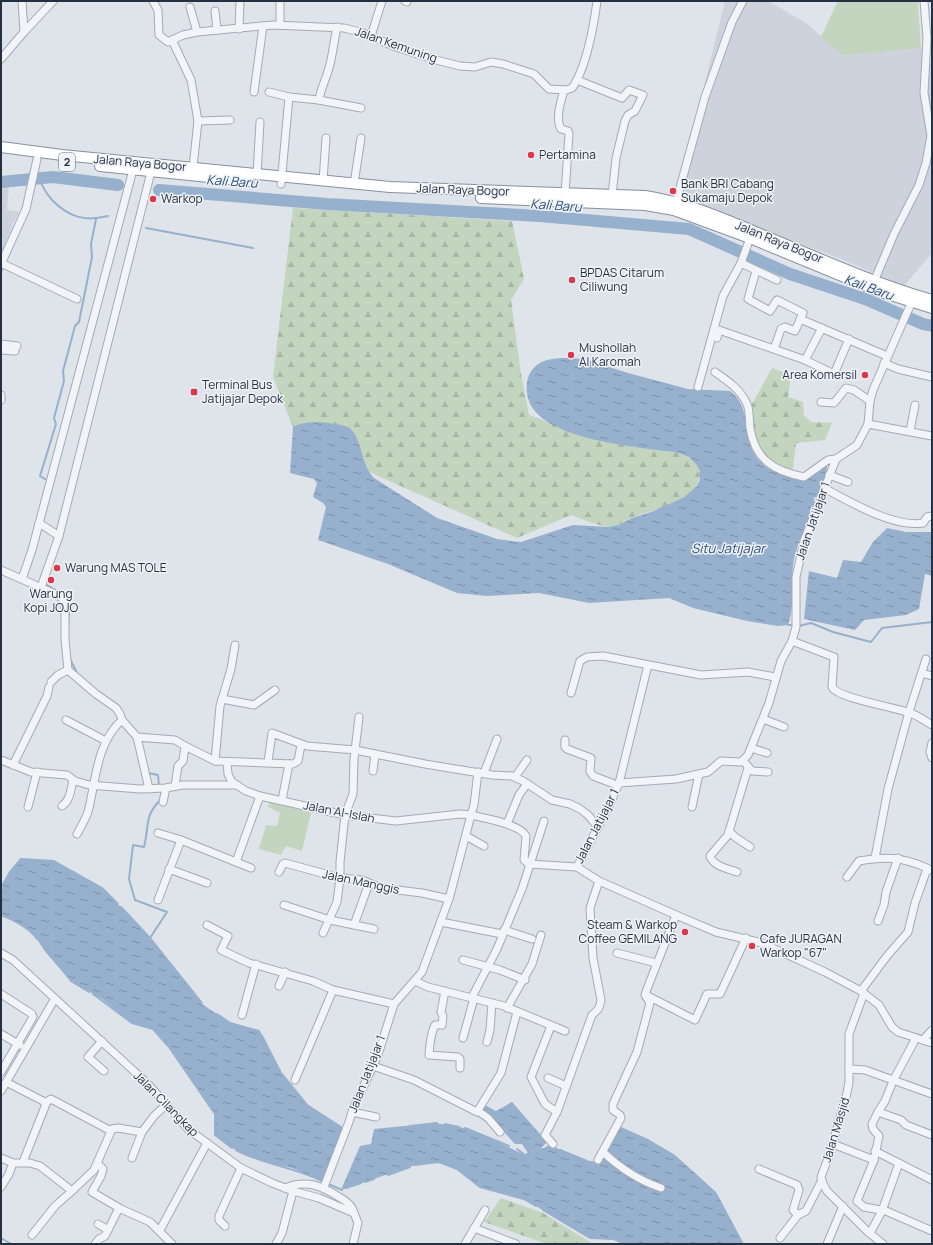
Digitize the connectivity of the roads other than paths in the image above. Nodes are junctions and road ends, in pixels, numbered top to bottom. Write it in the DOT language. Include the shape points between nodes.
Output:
graph roads {
  1 [pos="22,1"];
  2 [pos="53,1"];
  3 [pos="154,1"];
  4 [pos="240,1"];
  5 [pos="280,1"];
  6 [pos="382,1"];
  7 [pos="597,1"];
  8 [pos="743,1"];
  9 [pos="924,1"];
  10 [pos="190,7"];
  11 [pos="215,11"];
  12 [pos="929,21"];
  13 [pos="280,25"];
  14 [pos="263,26"];
  15 [pos="337,27"];
  16 [pos="239,29"];
  17 [pos="218,30"];
  18 [pos="24,32"];
  19 [pos="197,32"];
  20 [pos="371,36"];
  21 [pos="170,41"];
  22 [pos="1,59"];
  23 [pos="577,80"];
  24 [pos="564,90"];
  25 [pos="254,92"];
  26 [pos="269,92"];
  27 [pos="289,97"];
  28 [pos="319,100"];
  29 [pos="361,108"];
  30 [pos="230,120"];
  31 [pos="198,121"];
  32 [pos="260,122"];
  33 [pos="326,138"];
  34 [pos="361,138"];
  35 [pos="1,147"];
  36 [pos="1,154"];
  37 [pos="37,159"];
  38 [pos="134,166"];
  39 [pos="152,167"];
  40 [pos="193,168"];
  41 [pos="257,175"];
  42 [pos="281,181"];
  43 [pos="323,181"];
  44 [pos="354,184"];
  45 [pos="565,194"];
  46 [pos="520,196"];
  47 [pos="612,196"];
  48 [pos="676,202"];
  49 [pos="750,238"];
  50 [pos="742,260"];
  51 [pos="3,264"];
  52 [pos="756,271"];
  53 [pos="777,280"];
  54 [pos="873,285"];
  55 [pos="77,299"];
  56 [pos="932,300"];
  57 [pos="912,302"];
  58 [pos="932,308"];
  59 [pos="800,318"];
  60 [pos="822,328"];
  61 [pos="849,339"];
  62 [pos="715,341"];
  63 [pos="1,344"];
  64 [pos="774,349"];
  65 [pos="1,350"];
  66 [pos="805,360"];
  67 [pos="886,360"];
  68 [pos="715,372"];
  69 [pos="932,377"];
  70 [pos="698,387"];
  71 [pos="1,395"];
  72 [pos="1,400"];
  73 [pos="870,401"];
  74 [pos="821,402"];
  75 [pos="916,405"];
  76 [pos="868,424"];
  77 [pos="910,431"];
  78 [pos="932,436"];
  79 [pos="836,459"];
  80 [pos="829,475"];
  81 [pos="848,482"];
  82 [pos="824,488"];
  83 [pos="932,516"];
  84 [pos="39,523"];
  85 [pos="59,536"];
  86 [pos="1,570"];
  87 [pos="22,579"];
  88 [pos="41,587"];
  89 [pos="792,641"];
  90 [pos="235,645"];
  91 [pos="926,659"];
  92 [pos="648,665"];
  93 [pos="68,670"];
  94 [pos="922,673"];
  95 [pos="932,676"];
  96 [pos="775,677"];
  97 [pos="275,690"];
  98 [pos="571,693"];
  99 [pos="222,700"];
  100 [pos="908,712"];
  101 [pos="359,717"];
  102 [pos="763,719"];
  103 [pos="66,720"];
  104 [pos="122,720"];
  105 [pos="932,725"];
  106 [pos="784,727"];
  107 [pos="137,738"];
  108 [pos="497,739"];
  109 [pos="565,740"];
  110 [pos="106,741"];
  111 [pos="932,743"];
  112 [pos="301,745"];
  113 [pos="185,746"];
  114 [pos="751,748"];
  115 [pos="355,750"];
  116 [pos="767,753"];
  117 [pos="375,754"];
  118 [pos="746,758"];
  119 [pos="932,758"];
  120 [pos="1,760"];
  121 [pos="527,760"];
  122 [pos="215,761"];
  123 [pos="227,762"];
  124 [pos="268,762"];
  125 [pos="289,764"];
  126 [pos="13,765"];
  127 [pos="748,768"];
  128 [pos="373,771"];
  129 [pos="37,772"];
  130 [pos="481,772"];
  131 [pos="768,772"];
  132 [pos="699,774"];
  133 [pos="515,777"];
  134 [pos="73,780"];
  135 [pos="527,784"];
  136 [pos="618,784"];
  137 [pos="94,785"];
  138 [pos="236,785"];
  139 [pos="175,786"];
  140 [pos="166,788"];
  141 [pos="150,789"];
  142 [pos="260,796"];
  143 [pos="282,800"];
  144 [pos="163,802"];
  145 [pos="62,806"];
  146 [pos="28,807"];
  147 [pos="692,807"];
  148 [pos="345,815"];
  149 [pos="471,815"];
  150 [pos="544,821"];
  151 [pos="507,824"];
  152 [pos="598,827"];
  153 [pos="729,831"];
  154 [pos="158,833"];
  155 [pos="77,834"];
  156 [pos="466,836"];
  157 [pos="181,840"];
  158 [pos="484,846"];
  159 [pos="750,847"];
  160 [pos="875,858"];
  161 [pos="898,858"];
  162 [pos="236,862"];
  163 [pos="529,864"];
  164 [pos="577,867"];
  165 [pos="251,868"];
  166 [pos="169,869"];
  167 [pos="930,869"];
  168 [pos="279,872"];
  169 [pos="737,872"];
  170 [pos="340,878"];
  171 [pos="847,878"];
  172 [pos="599,881"];
  173 [pos="208,882"];
  174 [pos="369,882"];
  175 [pos="449,899"];
  176 [pos="158,900"];
  177 [pos="284,904"];
  178 [pos="676,915"];
  179 [pos="330,920"];
  180 [pos="878,921"];
  181 [pos="441,922"];
  182 [pos="207,925"];
  183 [pos="354,925"];
  184 [pos="374,929"];
  185 [pos="503,932"];
  186 [pos="323,933"];
  187 [pos="541,935"];
  188 [pos="746,938"];
  189 [pos="532,939"];
  190 [pos="1,953"];
  191 [pos="617,953"];
  192 [pos="463,960"];
  193 [pos="656,963"];
  194 [pos="256,964"];
  195 [pos="488,966"];
  196 [pos="285,972"];
  197 [pos="525,980"];
  198 [pos="415,981"];
  199 [pos="279,986"];
  200 [pos="333,990"];
  201 [pos="445,991"];
  202 [pos="863,992"];
  203 [pos="1,994"];
  204 [pos="646,995"];
  205 [pos="473,998"];
  206 [pos="54,1000"];
  207 [pos="492,1003"];
  208 [pos="394,1004"];
  209 [pos="507,1008"];
  210 [pos="517,1012"];
  211 [pos="242,1015"];
  212 [pos="551,1026"];
  213 [pos="565,1030"];
  214 [pos="932,1030"];
  215 [pos="1,1034"];
  216 [pos="463,1038"];
  217 [pos="920,1039"];
  218 [pos="102,1041"];
  219 [pos="487,1042"];
  220 [pos="932,1043"];
  221 [pos="17,1044"];
  222 [pos="25,1049"];
  223 [pos="373,1066"];
  224 [pos="460,1068"];
  225 [pos="849,1069"];
  226 [pos="104,1071"];
  227 [pos="1,1072"];
  228 [pos="548,1078"];
  229 [pos="295,1080"];
  230 [pos="893,1081"];
  231 [pos="6,1082"];
  232 [pos="566,1086"];
  233 [pos="1,1091"];
  234 [pos="931,1091"];
  235 [pos="45,1103"];
  236 [pos="166,1105"];
  237 [pos="478,1111"];
  238 [pos="352,1112"];
  239 [pos="557,1112"];
  240 [pos="878,1112"];
  241 [pos="376,1117"];
  242 [pos="111,1131"];
  243 [pos="142,1132"];
  244 [pos="500,1132"];
  245 [pos="932,1135"];
  246 [pos="207,1143"];
  247 [pos="553,1144"];
  248 [pos="833,1144"];
  249 [pos="875,1151"];
  250 [pos="603,1153"];
  251 [pos="1,1158"];
  252 [pos="132,1158"];
  253 [pos="598,1160"];
  254 [pos="874,1160"];
  255 [pos="23,1162"];
  256 [pos="13,1163"];
  257 [pos="899,1163"];
  258 [pos="98,1164"];
  259 [pos="241,1168"];
  260 [pos="759,1169"];
  261 [pos="822,1180"];
  262 [pos="932,1180"];
  263 [pos="325,1184"];
  264 [pos="1,1187"];
  265 [pos="285,1188"];
  266 [pos="661,1188"];
  267 [pos="72,1191"];
  268 [pos="293,1191"];
  269 [pos="843,1206"];
  270 [pos="119,1208"];
  271 [pos="485,1210"];
  272 [pos="882,1211"];
  273 [pos="355,1214"];
  274 [pos="798,1215"];
  275 [pos="98,1224"];
  276 [pos="225,1226"];
  277 [pos="474,1228"];
  278 [pos="108,1230"];
  279 [pos="160,1230"];
  280 [pos="932,1231"];
  281 [pos="870,1233"];
  282 [pos="32,1236"];
  283 [pos="780,1238"];
  284 [pos="95,1244"];
  285 [pos="172,1244"];
  286 [pos="276,1244"];
  287 [pos="353,1244"];
  288 [pos="465,1244"];
  289 [pos="515,1244"];
  290 [pos="827,1244"];
  291 [pos="882,1244"];
  1 -- 18 [label="street"];
  2 -- 18 [label="street"];
  3 -- 21 [label="street" via="158,10 159,35"];
  4 -- 16 [label="street"];
  5 -- 13 [label="street"];
  6 -- 20 [label="street"];
  7 -- 23 [label="street" via="590,40"];
  8 -- 48 [label="street" via="732,22 705,97"];
  9 -- 12 [label="street"];
  10 -- 19 [label="street"];
  11 -- 17 [label="street"];
  12 -- 54 [label="street" via="924,93 931,136 926,163 919,185 894,234"];
  13 -- 14 [label="street, Jalan Kemuning"];
  13 -- 15 [label="street, Jalan Kemuning"];
  14 -- 16 [label="street, Jalan Kemuning"];
  14 -- 25 [label="street"];
  15 -- 20 [label="street, Jalan Kemuning"];
  15 -- 28 [label="street" via="330,66 322,84"];
  16 -- 17 [label="street, Jalan Kemuning"];
  17 -- 19 [label="street, Jalan Kemuning"];
  18 -- 22 [label="street"];
  19 -- 21 [label="street, Jalan Kemuning"];
  20 -- 24 [label="street, Jalan Kemuning" via="402,49 460,66 475,67 491,62 503,64 534,74 549,89"];
  21 -- 31 [label="street" via="191,80"];
  23 -- 24 [label="street" via="572,88"];
  23 -- 47 [label="street" via="622,98 629,90 643,95 625,121 616,158"];
  24 -- 45 [label="street" via="559,122 561,129 568,131 569,134"];
  26 -- 27 [label="street"];
  27 -- 28 [label="street"];
  27 -- 42 [label="street"];
  28 -- 29 [label="street"];
  30 -- 31 [label="street"];
  31 -- 40 [label="street"];
  32 -- 41 [label="street"];
  33 -- 43 [label="street"];
  34 -- 44 [label="street"];
  35 -- 38 [label="highway, Jalan Raya Bogor / 2"];
  36 -- 37 [label="highway, Jalan Raya Bogor / 2"];
  37 -- 38 [label="highway, Jalan Raya Bogor / 2"];
  37 -- 51 [label="street" via="26,209"];
  38 -- 39 [label="highway, Jalan Raya Bogor / 2"];
  38 -- 84 [label="street"];
  39 -- 40 [label="highway, Jalan Raya Bogor / 2"];
  39 -- 42 [label="highway, Jalan Raya Bogor / 2"];
  39 -- 85 [label="street"];
  40 -- 41 [label="highway, Jalan Raya Bogor / 2"];
  41 -- 42 [label="highway, Jalan Raya Bogor / 2"];
  42 -- 43 [label="highway, Jalan Raya Bogor / 2"];
  42 -- 46 [label="highway, Jalan Raya Bogor / 2" via="389,194"];
  43 -- 44 [label="highway, Jalan Raya Bogor / 2"];
  44 -- 46 [label="highway, Jalan Raya Bogor / 2"];
  45 -- 46 [label="highway, Jalan Raya Bogor / 2"];
  45 -- 47 [label="highway, Jalan Raya Bogor / 2"];
  46 -- 49 [label="highway, Jalan Raya Bogor / 2" via="660,207 695,216"];
  47 -- 48 [label="highway, Jalan Raya Bogor / 2" via="645,196"];
  48 -- 54 [label="highway, Jalan Raya Bogor / 2"];
  49 -- 50 [label="street"];
  49 -- 54 [label="highway, Jalan Raya Bogor / 2"];
  50 -- 52 [label="street"];
  50 -- 70 [label="street" via="723,296"];
  51 -- 55 [label="street"];
  52 -- 53 [label="street"];
  52 -- 59 [label="street" via="748,300 770,311 778,301 803,313"];
  54 -- 57 [label="highway, Jalan Raya Bogor / 2"];
  56 -- 57 [label="highway, Jalan Raya Bogor / 2"];
  57 -- 58 [label="highway, Jalan Raya Bogor / 2"];
  57 -- 67 [label="street"];
  59 -- 60 [label="street"];
  59 -- 64 [label="street" via="795,331 782,327"];
  60 -- 61 [label="street"];
  60 -- 66 [label="street"];
  61 -- 66 [label="street" via="834,374"];
  61 -- 67 [label="street"];
  62 -- 64 [label="street" via="719,330"];
  63 -- 65 [label="street" via="16,349"];
  64 -- 66 [label="street"];
  67 -- 69 [label="street" via="898,370"];
  67 -- 73 [label="street"];
  68 -- 79 [label="street" via="737,388 747,404 751,439 761,458 782,472 804,477 828,460"];
  71 -- 72 [label="street"];
  73 -- 74 [label="street" via="854,390 846,388 834,403"];
  73 -- 76 [label="street"];
  75 -- 77 [label="street"];
  76 -- 77 [label="street"];
  76 -- 79 [label="street" via="857,445"];
  77 -- 78 [label="street"];
  79 -- 80 [label="street, Jalan Jatijajar 1"];
  80 -- 81 [label="street"];
  80 -- 82 [label="street, Jalan Jatijajar 1"];
  82 -- 83 [label="street" via="899,522 923,523 927,517"];
  82 -- 89 [label="street, Jalan Jatijajar 1" via="800,555"];
  84 -- 85 [label="street"];
  84 -- 87 [label="street"];
  85 -- 88 [label="street"];
  86 -- 87 [label="street"];
  87 -- 88 [label="street"];
  88 -- 93 [label="street" via="62,598 65,607"];
  89 -- 96 [label="street, Jalan Jatijajar 1"];
  89 -- 100 [label="street" via="834,657 832,686 836,691"];
  90 -- 99 [label="street"];
  91 -- 94 [label="street"];
  92 -- 96 [label="street" via="701,675 748,672"];
  92 -- 98 [label="street" via="603,656 584,657 580,661"];
  92 -- 136 [label="street"];
  93 -- 104 [label="street" via="116,708"];
  93 -- 126 [label="street" via="58,675 50,685"];
  94 -- 95 [label="street"];
  94 -- 100 [label="street"];
  96 -- 102 [label="street, Jalan Jatijajar 1"];
  97 -- 99 [label="street" via="254,705"];
  99 -- 122 [label="street" via="218,716"];
  100 -- 105 [label="street"];
  100 -- 160 [label="street"];
  101 -- 115 [label="street"];
  102 -- 106 [label="street"];
  102 -- 114 [label="street, Jalan Jatijajar 1"];
  103 -- 110 [label="street"];
  104 -- 107 [label="street"];
  104 -- 110 [label="street" via="114,727"];
  107 -- 113 [label="street" via="175,740"];
  107 -- 141 [label="street"];
  108 -- 130 [label="street, Jalan Jatijajar 1"];
  109 -- 136 [label="street" via="565,747 568,750 591,758 590,771 593,776"];
  110 -- 137 [label="street"];
  111 -- 119 [label="street"];
  112 -- 115 [label="street"];
  112 -- 124 [label="street" via="272,734"];
  112 -- 125 [label="street" via="298,761"];
  113 -- 122 [label="street"];
  113 -- 139 [label="street"];
  114 -- 116 [label="street"];
  114 -- 118 [label="street, Jalan Jatijajar 1"];
  115 -- 117 [label="street"];
  115 -- 148 [label="street" via="353,794"];
  117 -- 128 [label="street"];
  117 -- 130 [label="street"];
  118 -- 127 [label="street"];
  118 -- 132 [label="street, Jalan Jatijajar 1" via="741,762 720,761 708,772"];
  120 -- 126 [label="street"];
  121 -- 133 [label="street"];
  122 -- 123 [label="street"];
  123 -- 124 [label="street"];
  123 -- 138 [label="street" via="228,774"];
  124 -- 125 [label="street"];
  125 -- 143 [label="street"];
  126 -- 129 [label="street"];
  127 -- 131 [label="street" via="752,771"];
  127 -- 153 [label="street"];
  129 -- 134 [label="street" via="65,775"];
  129 -- 146 [label="street"];
  130 -- 133 [label="street"];
  130 -- 149 [label="street, Jalan Jatijajar 1"];
  132 -- 136 [label="street, Jalan Jatijajar 1" via="676,779"];
  132 -- 147 [label="street"];
  133 -- 135 [label="street"];
  134 -- 137 [label="street"];
  134 -- 145 [label="street" via="69,798"];
  135 -- 151 [label="street" via="519,795"];
  135 -- 152 [label="street" via="552,800 580,809"];
  136 -- 152 [label="street, Jalan Jatijajar 1"];
  137 -- 141 [label="street"];
  137 -- 155 [label="street" via="87,814"];
  138 -- 139 [label="street"];
  138 -- 142 [label="street, Jalan Al-Islah"];
  139 -- 140 [label="street"];
  140 -- 141 [label="street"];
  140 -- 144 [label="street"];
  142 -- 143 [label="street, Jalan Al-Islah"];
  142 -- 162 [label="street"];
  143 -- 148 [label="street, Jalan Al-Islah"];
  148 -- 149 [label="street, Jalan Al-Islah" via="396,821"];
  148 -- 170 [label="street"];
  149 -- 151 [label="street"];
  149 -- 156 [label="street, Jalan Jatijajar 1"];
  150 -- 163 [label="street"];
  151 -- 163 [label="street" via="525,834 524,859"];
  152 -- 164 [label="street, Jalan Jatijajar 1"];
  153 -- 159 [label="street"];
  153 -- 169 [label="street" via="710,858 720,866"];
  154 -- 157 [label="street"];
  156 -- 158 [label="street"];
  156 -- 175 [label="street, Jalan Jatijajar 1"];
  157 -- 162 [label="street"];
  157 -- 166 [label="street"];
  160 -- 161 [label="street"];
  160 -- 171 [label="street" via="859,861"];
  161 -- 167 [label="street"];
  161 -- 180 [label="street"];
  162 -- 165 [label="street"];
  163 -- 164 [label="street, Jalan Jatijajar 1"];
  163 -- 185 [label="street" via="522,889"];
  164 -- 172 [label="street"];
  166 -- 173 [label="street"];
  166 -- 176 [label="street"];
  167 -- 202 [label="street, Jalan Masjid" via="915,903 908,932 886,956"];
  168 -- 170 [label="street, Jalan Manggis" via="285,863"];
  170 -- 174 [label="street, Jalan Manggis"];
  170 -- 179 [label="street" via="337,902"];
  172 -- 178 [label="street"];
  172 -- 232 [label="street" via="590,908 593,958 600,1005 599,1010 592,1015"];
  174 -- 175 [label="street, Jalan Manggis" via="381,888"];
  174 -- 183 [label="street"];
  175 -- 181 [label="street, Jalan Jatijajar 1"];
  177 -- 179 [label="street"];
  178 -- 188 [label="street" via="716,932"];
  178 -- 193 [label="street"];
  179 -- 183 [label="street"];
  179 -- 186 [label="street"];
  181 -- 185 [label="street"];
  181 -- 198 [label="street, Jalan Jatijajar 1" via="422,972"];
  182 -- 194 [label="street" via="228,936 221,950"];
  183 -- 184 [label="street"];
  185 -- 189 [label="street"];
  185 -- 195 [label="street" via="498,949"];
  187 -- 197 [label="street" via="535,959"];
  188 -- 202 [label="street" via="762,942"];
  188 -- 204 [label="street" via="720,994 707,994 697,1019 694,1020"];
  190 -- 206 [label="street, Jalan Cilangkap" via="13,960"];
  191 -- 193 [label="street"];
  192 -- 195 [label="street"];
  193 -- 204 [label="street"];
  194 -- 196 [label="street"];
  194 -- 211 [label="street"];
  195 -- 197 [label="street"];
  195 -- 205 [label="street"];
  196 -- 199 [label="street"];
  196 -- 200 [label="street"];
  197 -- 209 [label="street"];
  198 -- 201 [label="street"];
  198 -- 208 [label="street, Jalan Jatijajar 1"];
  200 -- 208 [label="street"];
  200 -- 229 [label="street"];
  201 -- 205 [label="street"];
  201 -- 224 [label="street" via="441,1012 442,1025 435,1025 430,1038 429,1055 458,1057"];
  202 -- 217 [label="street" via="879,1004 892,1027 898,1032"];
  202 -- 225 [label="street, Jalan Masjid" via="849,1034"];
  203 -- 221 [label="street" via="32,1015"];
  204 -- 250 [label="street" via="650,1003 636,1052 613,1104 613,1110 621,1117"];
  205 -- 207 [label="street"];
  205 -- 216 [label="street"];
  206 -- 218 [label="street, Jalan Cilangkap"];
  206 -- 222 [label="street"];
  207 -- 209 [label="street"];
  207 -- 219 [label="street"];
  208 -- 223 [label="street, Jalan Jatijajar 1"];
  209 -- 210 [label="street"];
  210 -- 212 [label="street"];
  210 -- 237 [label="street" via="501,1073"];
  212 -- 213 [label="street"];
  212 -- 239 [label="street" via="531,1077 545,1104"];
  214 -- 217 [label="street"];
  215 -- 221 [label="street"];
  217 -- 220 [label="street"];
  217 -- 230 [label="street"];
  218 -- 226 [label="street" via="88,1057"];
  218 -- 236 [label="street, Jalan Cilangkap" via="148,1084"];
  221 -- 222 [label="street"];
  221 -- 227 [label="street"];
  222 -- 231 [label="street"];
  223 -- 237 [label="street" via="414,1080"];
  223 -- 238 [label="street, Jalan Jatijajar 1"];
  225 -- 230 [label="street" via="865,1070"];
  225 -- 248 [label="street, Jalan Masjid" via="847,1093"];
  228 -- 232 [label="street"];
  230 -- 234 [label="street"];
  230 -- 240 [label="street"];
  231 -- 233 [label="street"];
  231 -- 235 [label="street"];
  232 -- 239 [label="street"];
  235 -- 242 [label="street" via="51,1099"];
  235 -- 255 [label="street"];
  236 -- 243 [label="street"];
  236 -- 246 [label="street, Jalan Cilangkap" via="188,1129"];
  237 -- 244 [label="street"];
  238 -- 241 [label="street"];
  238 -- 263 [label="street, Jalan Jatijajar 1"];
  239 -- 247 [label="street" via="545,1136"];
  240 -- 245 [label="street"];
  240 -- 249 [label="street" via="872,1127 879,1135"];
  242 -- 243 [label="street" via="118,1128"];
  242 -- 258 [label="street"];
  243 -- 252 [label="street"];
  246 -- 259 [label="street, Jalan Cilangkap"];
  246 -- 279 [label="street"];
  248 -- 254 [label="street"];
  248 -- 261 [label="street, Jalan Masjid" via="822,1172"];
  249 -- 254 [label="street"];
  249 -- 257 [label="street"];
  250 -- 253 [label="street"];
  250 -- 266 [label="street" via="628,1174"];
  251 -- 256 [label="street"];
  254 -- 272 [label="street" via="857,1201 864,1207"];
  255 -- 256 [label="street"];
  255 -- 267 [label="street" via="40,1166"];
  256 -- 264 [label="street"];
  257 -- 262 [label="street"];
  257 -- 272 [label="street"];
  258 -- 267 [label="street"];
  258 -- 270 [label="street" via="103,1173 92,1192"];
  259 -- 265 [label="street, Jalan Cilangkap"];
  259 -- 276 [label="street" via="219,1216 219,1220"];
  260 -- 274 [label="street" via="797,1185 799,1190 793,1210"];
  261 -- 269 [label="street" via="824,1187"];
  261 -- 274 [label="street, Jalan Masjid" via="806,1211"];
  263 -- 265 [label="street" via="306,1183"];
  263 -- 273 [label="street" via="352,1206"];
  265 -- 268 [label="street, Jalan Cilangkap"];
  267 -- 282 [label="street" via="55,1206"];
  268 -- 273 [label="street, Jalan Cilangkap" via="319,1198"];
  268 -- 286 [label="street" via="282,1233"];
  269 -- 281 [label="street"];
  269 -- 290 [label="street"];
  270 -- 278 [label="street"];
  270 -- 279 [label="street" via="150,1222"];
  271 -- 277 [label="street"];
  272 -- 280 [label="street"];
  272 -- 281 [label="street"];
  273 -- 287 [label="street" via="358,1223"];
  274 -- 283 [label="street, Jalan Masjid"];
  275 -- 278 [label="street"];
  277 -- 288 [label="street"];
  277 -- 289 [label="street"];
  278 -- 284 [label="street" via="106,1236"];
  279 -- 285 [label="street"];
  281 -- 291 [label="street"];
}
